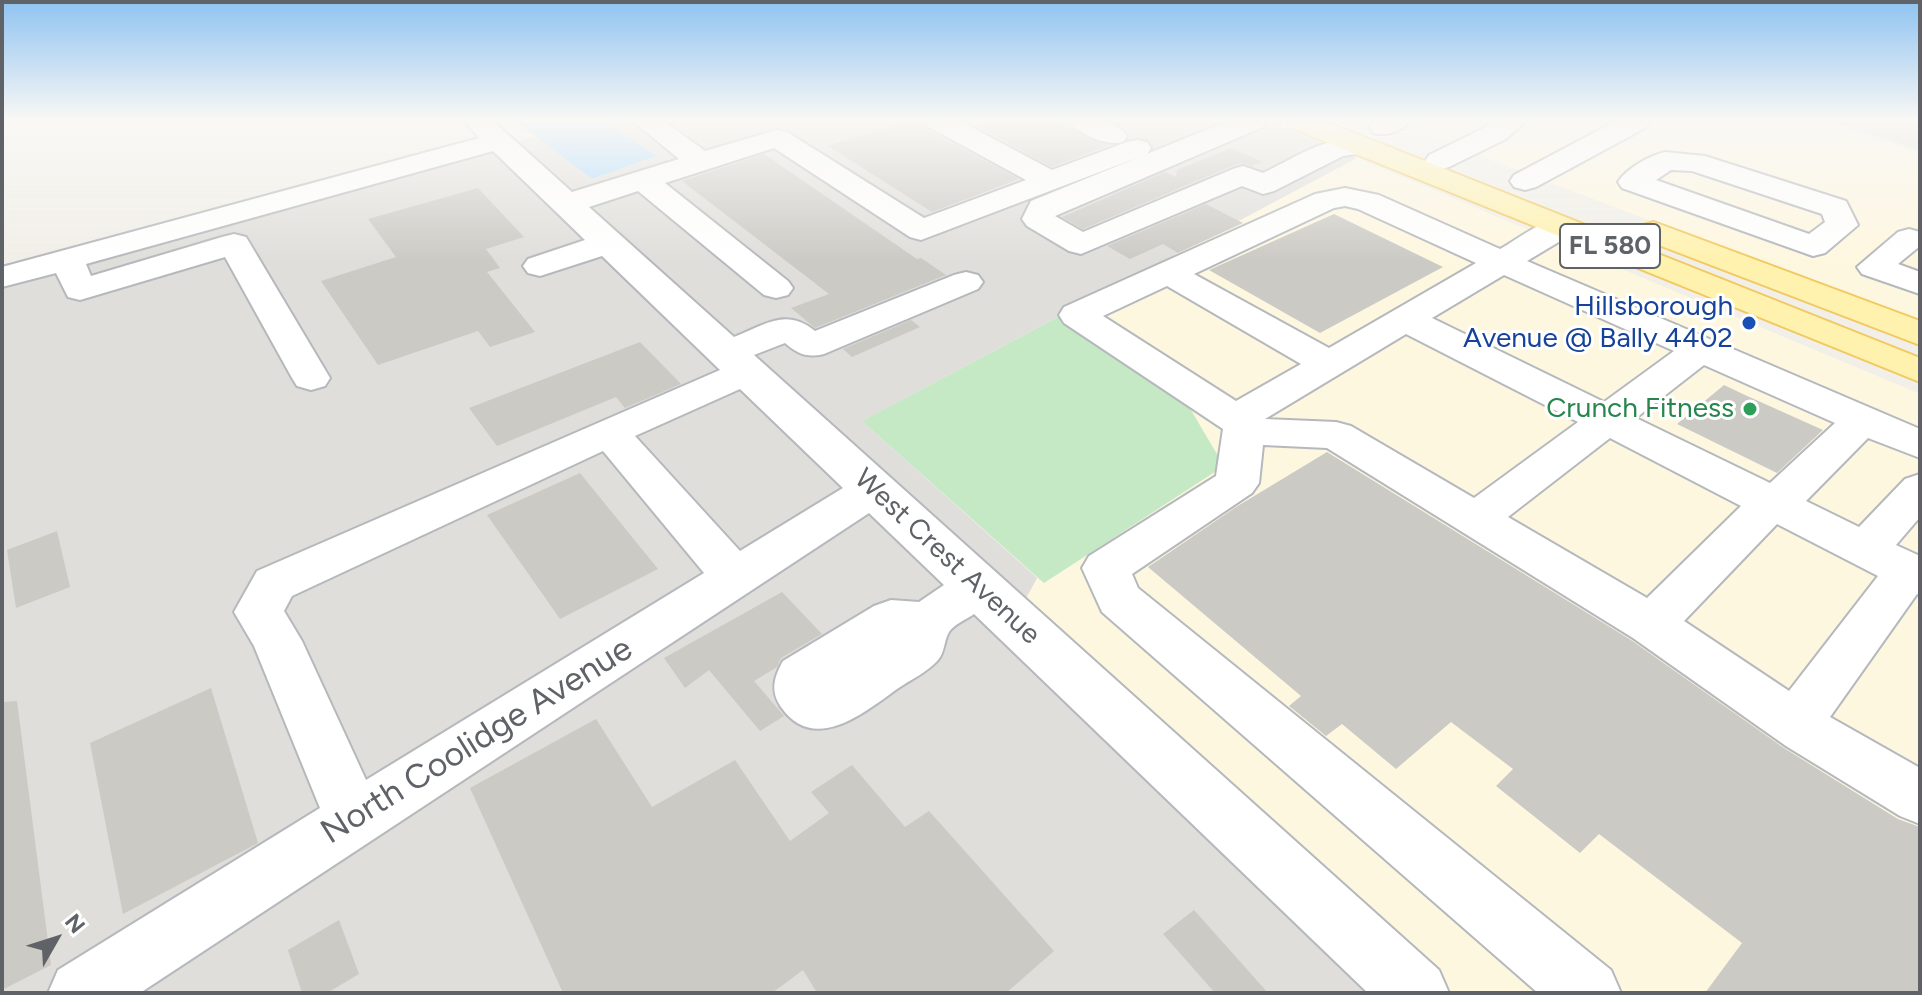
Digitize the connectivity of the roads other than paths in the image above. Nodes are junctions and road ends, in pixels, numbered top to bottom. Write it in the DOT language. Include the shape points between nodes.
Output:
graph roads {
  1 [pos="403,167"];
  2 [pos="527,167"];
  3 [pos="683,167"];
  4 [pos="823,167"];
  5 [pos="1025,167"];
  6 [pos="1076,167"];
  7 [pos="1140,167"];
  8 [pos="1298,167"];
  9 [pos="1449,167"];
  10 [pos="1468,167"];
  11 [pos="1478,167"];
  12 [pos="1552,167"];
  13 [pos="1655,167"];
  14 [pos="1712,167"];
  15 [pos="643,180"];
  16 [pos="1050,181"];
  17 [pos="1525,181"];
  18 [pos="566,204"];
  19 [pos="1695,205"];
  20 [pos="314,206"];
  21 [pos="1561,227"];
  22 [pos="1909,239"];
  23 [pos="609,243"];
  24 [pos="234,244"];
  25 [pos="1650,246"];
  26 [pos="67,260"];
  27 [pos="1502,262"];
  28 [pos="540,266"];
  29 [pos="1168,273"];
  30 [pos="2,277"];
  31 [pos="966,282"];
  32 [pos="1920,284"];
  33 [pos="776,288"];
  34 [pos="1405,319"];
  35 [pos="1920,334"];
  36 [pos="1701,349"];
  37 [pos="1920,356"];
  38 [pos="737,363"];
  39 [pos="1329,364"];
  40 [pos="1920,371"];
  41 [pos="311,378"];
  42 [pos="1605,419"];
  43 [pos="1862,420"];
  44 [pos="1244,428"];
  45 [pos="609,432"];
  46 [pos="1920,445"];
  47 [pos="873,489"];
  48 [pos="1920,489"];
  49 [pos="1771,503"];
  50 [pos="1476,519"];
  51 [pos="1897,566"];
  52 [pos="735,577"];
  53 [pos="979,586"];
  54 [pos="924,623"];
  55 [pos="1651,624"];
  56 [pos="1796,723"];
  57 [pos="1920,798"];
  58 [pos="354,819"];
  59 [pos="81,993"];
  60 [pos="1416,993"];
  61 [pos="1588,993"];
  1 -- 20 [label="street"];
  2 -- 18 [label="street, West Crest Avenue"];
  3 -- 15 [label="street"];
  4 -- 16 [label="street" via="921,230"];
  5 -- 16 [label="street"];
  6 -- 16 [label="street"];
  7 -- 8 [label="street" via="1042,208 1038,219 1081,244 1243,175 1263,185"];
  9 -- 21 [label="main road, FL 580"];
  10 -- 25 [label="main road"];
  11 -- 17 [label="main road, FL 580"];
  12 -- 17 [label="street"];
  13 -- 19 [label="street" via="1633,182"];
  14 -- 19 [label="street" via="1835,208 1842,225 1813,246"];
  15 -- 18 [label="street"];
  15 -- 33 [label="street"];
  17 -- 25 [label="main road, FL 580"];
  18 -- 23 [label="street, West Crest Avenue"];
  19 -- 25 [label="street"];
  20 -- 24 [label="street"];
  20 -- 26 [label="street"];
  21 -- 25 [label="main road, FL 580"];
  21 -- 27 [label="street"];
  22 -- 32 [label="street" via="1874,267"];
  23 -- 28 [label="street"];
  23 -- 38 [label="street, West Crest Avenue"];
  24 -- 26 [label="street" via="80,290"];
  24 -- 41 [label="street"];
  25 -- 35 [label="main road, FL 580"];
  25 -- 37 [label="main road"];
  25 -- 40 [label="main road, FL 580"];
  26 -- 30 [label="street"];
  27 -- 29 [label="street" via="1368,202 1345,197 1326,200"];
  27 -- 34 [label="street"];
  27 -- 36 [label="street"];
  29 -- 39 [label="street"];
  29 -- 44 [label="street" via="1077,315"];
  31 -- 38 [label="street" via="811,346 789,328"];
  34 -- 39 [label="street"];
  34 -- 42 [label="street"];
  36 -- 42 [label="street"];
  36 -- 43 [label="street"];
  38 -- 45 [label="street"];
  38 -- 47 [label="street, West Crest Avenue"];
  39 -- 44 [label="street" via="1246,412"];
  42 -- 49 [label="street"];
  42 -- 50 [label="street"];
  43 -- 46 [label="street"];
  43 -- 49 [label="street"];
  44 -- 50 [label="street" via="1336,435"];
  44 -- 61 [label="street" via="1237,483 1106,568 1119,599"];
  45 -- 52 [label="street"];
  45 -- 58 [label="street" via="274,584 259,612 277,641"];
  47 -- 52 [label="street, North Coolidge Avenue"];
  47 -- 53 [label="street, West Crest Avenue"];
  48 -- 51 [label="street"];
  49 -- 51 [label="street"];
  49 -- 55 [label="street"];
  50 -- 55 [label="street"];
  51 -- 56 [label="street"];
  52 -- 58 [label="street, North Coolidge Avenue"];
  53 -- 54 [label="street"];
  53 -- 60 [label="street, West Crest Avenue"];
  55 -- 56 [label="street"];
  56 -- 57 [label="street"];
  58 -- 59 [label="street, North Coolidge Avenue"];
}
